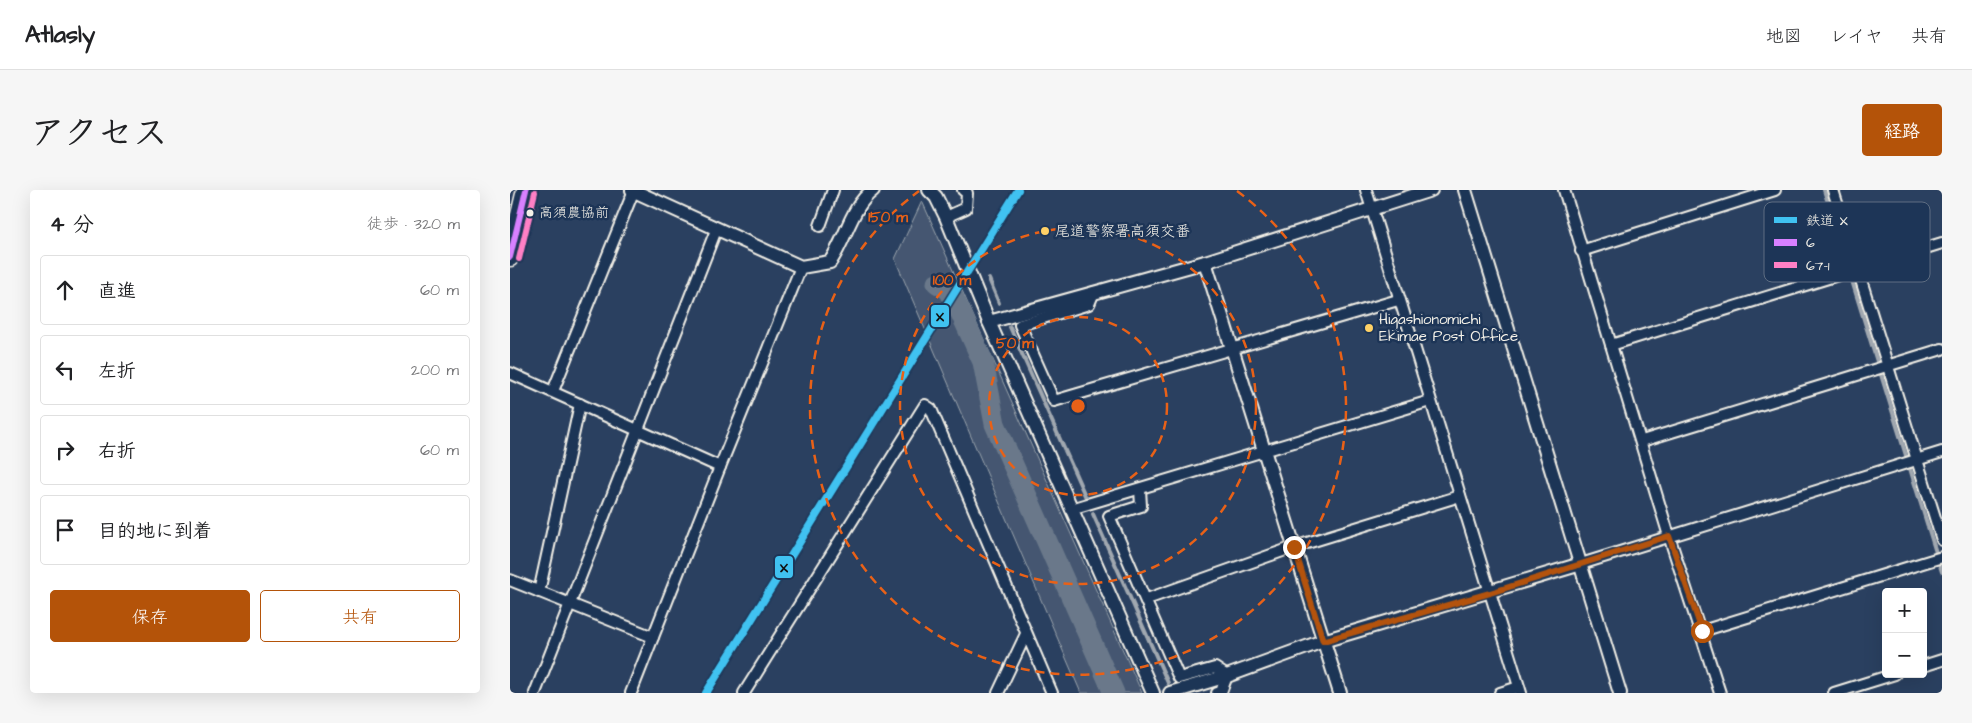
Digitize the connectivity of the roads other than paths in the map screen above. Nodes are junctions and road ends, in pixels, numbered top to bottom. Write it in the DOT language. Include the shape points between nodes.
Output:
graph roads {
  1 [pos="526,190"];
  2 [pos="633,190"];
  3 [pos="833,190"];
  4 [pos="873,190"];
  5 [pos="929,190"];
  6 [pos="963,190"];
  7 [pos="1366,190"];
  8 [pos="1432,190"];
  9 [pos="1465,190"];
  10 [pos="1564,190"];
  11 [pos="1776,190"];
  12 [pos="1372,210"];
  13 [pos="946,218"];
  14 [pos="820,226"];
  15 [pos="716,230"];
  16 [pos="1942,243"];
  17 [pos="1930,247"];
  18 [pos="1581,251"];
  19 [pos="510,257"];
  20 [pos="1205,262"];
  21 [pos="801,267"];
  22 [pos="1817,282"];
  23 [pos="1856,282"];
  24 [pos="1094,292"];
  25 [pos="1398,300"];
  26 [pos="989,322"];
  27 [pos="1611,345"];
  28 [pos="1942,349"];
  29 [pos="1232,350"];
  30 [pos="1882,367"];
  31 [pos="510,373"];
  32 [pos="553,391"];
  33 [pos="1430,401"];
  34 [pos="580,404"];
  35 [pos="638,429"];
  36 [pos="1642,441"];
  37 [pos="1265,451"];
  38 [pos="1942,452"];
  39 [pos="1911,462"];
  40 [pos="720,466"];
  41 [pos="1140,488"];
  42 [pos="1460,496"];
  43 [pos="1071,509"];
  44 [pos="1669,536"];
  45 [pos="1942,540"];
  46 [pos="1294,547"];
  47 [pos="1937,559"];
  48 [pos="1581,564"];
  49 [pos="510,580"];
  50 [pos="539,592"];
  51 [pos="1490,593"];
  52 [pos="1147,599"];
  53 [pos="569,604"];
  54 [pos="1702,631"];
  55 [pos="1026,634"];
  56 [pos="653,636"];
  57 [pos="1323,641"];
  58 [pos="1942,660"];
  59 [pos="1927,665"];
  60 [pos="1227,676"];
  61 [pos="1882,678"];
  62 [pos="1520,690"];
  63 [pos="535,693"];
  64 [pos="631,693"];
  65 [pos="744,693"];
  66 [pos="998,693"];
  67 [pos="1052,693"];
  68 [pos="1153,693"];
  69 [pos="1170,693"];
  70 [pos="1217,693"];
  71 [pos="1340,693"];
  72 [pos="1500,693"];
  73 [pos="1620,693"];
  74 [pos="1720,693"];
  75 [pos="1834,693"];
  1 -- 19 [label="highway"];
  2 -- 15 [label="street"];
  2 -- 32 [label="street"];
  3 -- 14 [label="street"];
  4 -- 21 [label="street" via="862,199 839,250 830,262"];
  5 -- 13 [label="street"];
  6 -- 13 [label="street" via="967,193 966,208"];
  7 -- 12 [label="street"];
  8 -- 12 [label="street"];
  9 -- 48 [label="street"];
  10 -- 18 [label="street"];
  11 -- 18 [label="street"];
  12 -- 20 [label="street"];
  12 -- 25 [label="street"];
  13 -- 26 [label="street"];
  15 -- 21 [label="street"];
  15 -- 35 [label="street"];
  16 -- 17 [label="street"];
  18 -- 27 [label="street"];
  20 -- 24 [label="street"];
  20 -- 29 [label="street"];
  21 -- 40 [label="street"];
  22 -- 27 [label="street"];
  23 -- 30 [label="street"];
  24 -- 26 [label="street"];
  24 -- 29 [label="street" via="1089,304 1020,325 1054,401"];
  25 -- 29 [label="street"];
  25 -- 33 [label="street"];
  26 -- 43 [label="street"];
  27 -- 36 [label="street"];
  28 -- 30 [label="street"];
  29 -- 37 [label="street"];
  30 -- 36 [label="street"];
  30 -- 39 [label="street"];
  31 -- 32 [label="street"];
  32 -- 34 [label="street"];
  33 -- 37 [label="street"];
  33 -- 42 [label="street"];
  34 -- 35 [label="street"];
  34 -- 50 [label="street"];
  35 -- 40 [label="street"];
  35 -- 53 [label="street"];
  36 -- 44 [label="street"];
  37 -- 41 [label="street"];
  37 -- 46 [label="street"];
  38 -- 39 [label="street"];
  39 -- 44 [label="street"];
  39 -- 45 [label="street"];
  40 -- 56 [label="street"];
  41 -- 43 [label="street"];
  41 -- 52 [label="street" via="1141,506 1109,516"];
  42 -- 46 [label="street"];
  42 -- 51 [label="street"];
  43 -- 68 [label="street"];
  44 -- 48 [label="street"];
  44 -- 54 [label="street"];
  46 -- 52 [label="street"];
  46 -- 57 [label="street"];
  47 -- 54 [label="street"];
  48 -- 51 [label="street"];
  48 -- 73 [label="street"];
  49 -- 50 [label="street"];
  50 -- 53 [label="street"];
  51 -- 57 [label="street"];
  51 -- 62 [label="street"];
  52 -- 60 [label="street" via="1179,678 1216,668"];
  53 -- 56 [label="street"];
  53 -- 63 [label="street"];
  54 -- 74 [label="street"];
  55 -- 65 [label="street" via="931,409 925,405"];
  55 -- 66 [label="street"];
  55 -- 67 [label="street"];
  56 -- 64 [label="street"];
  57 -- 60 [label="street"];
  57 -- 71 [label="street"];
  58 -- 59 [label="street"];
  60 -- 69 [label="street"];
  60 -- 70 [label="street" via="1221,692"];
  61 -- 75 [label="street"];
  62 -- 72 [label="street"];
}
